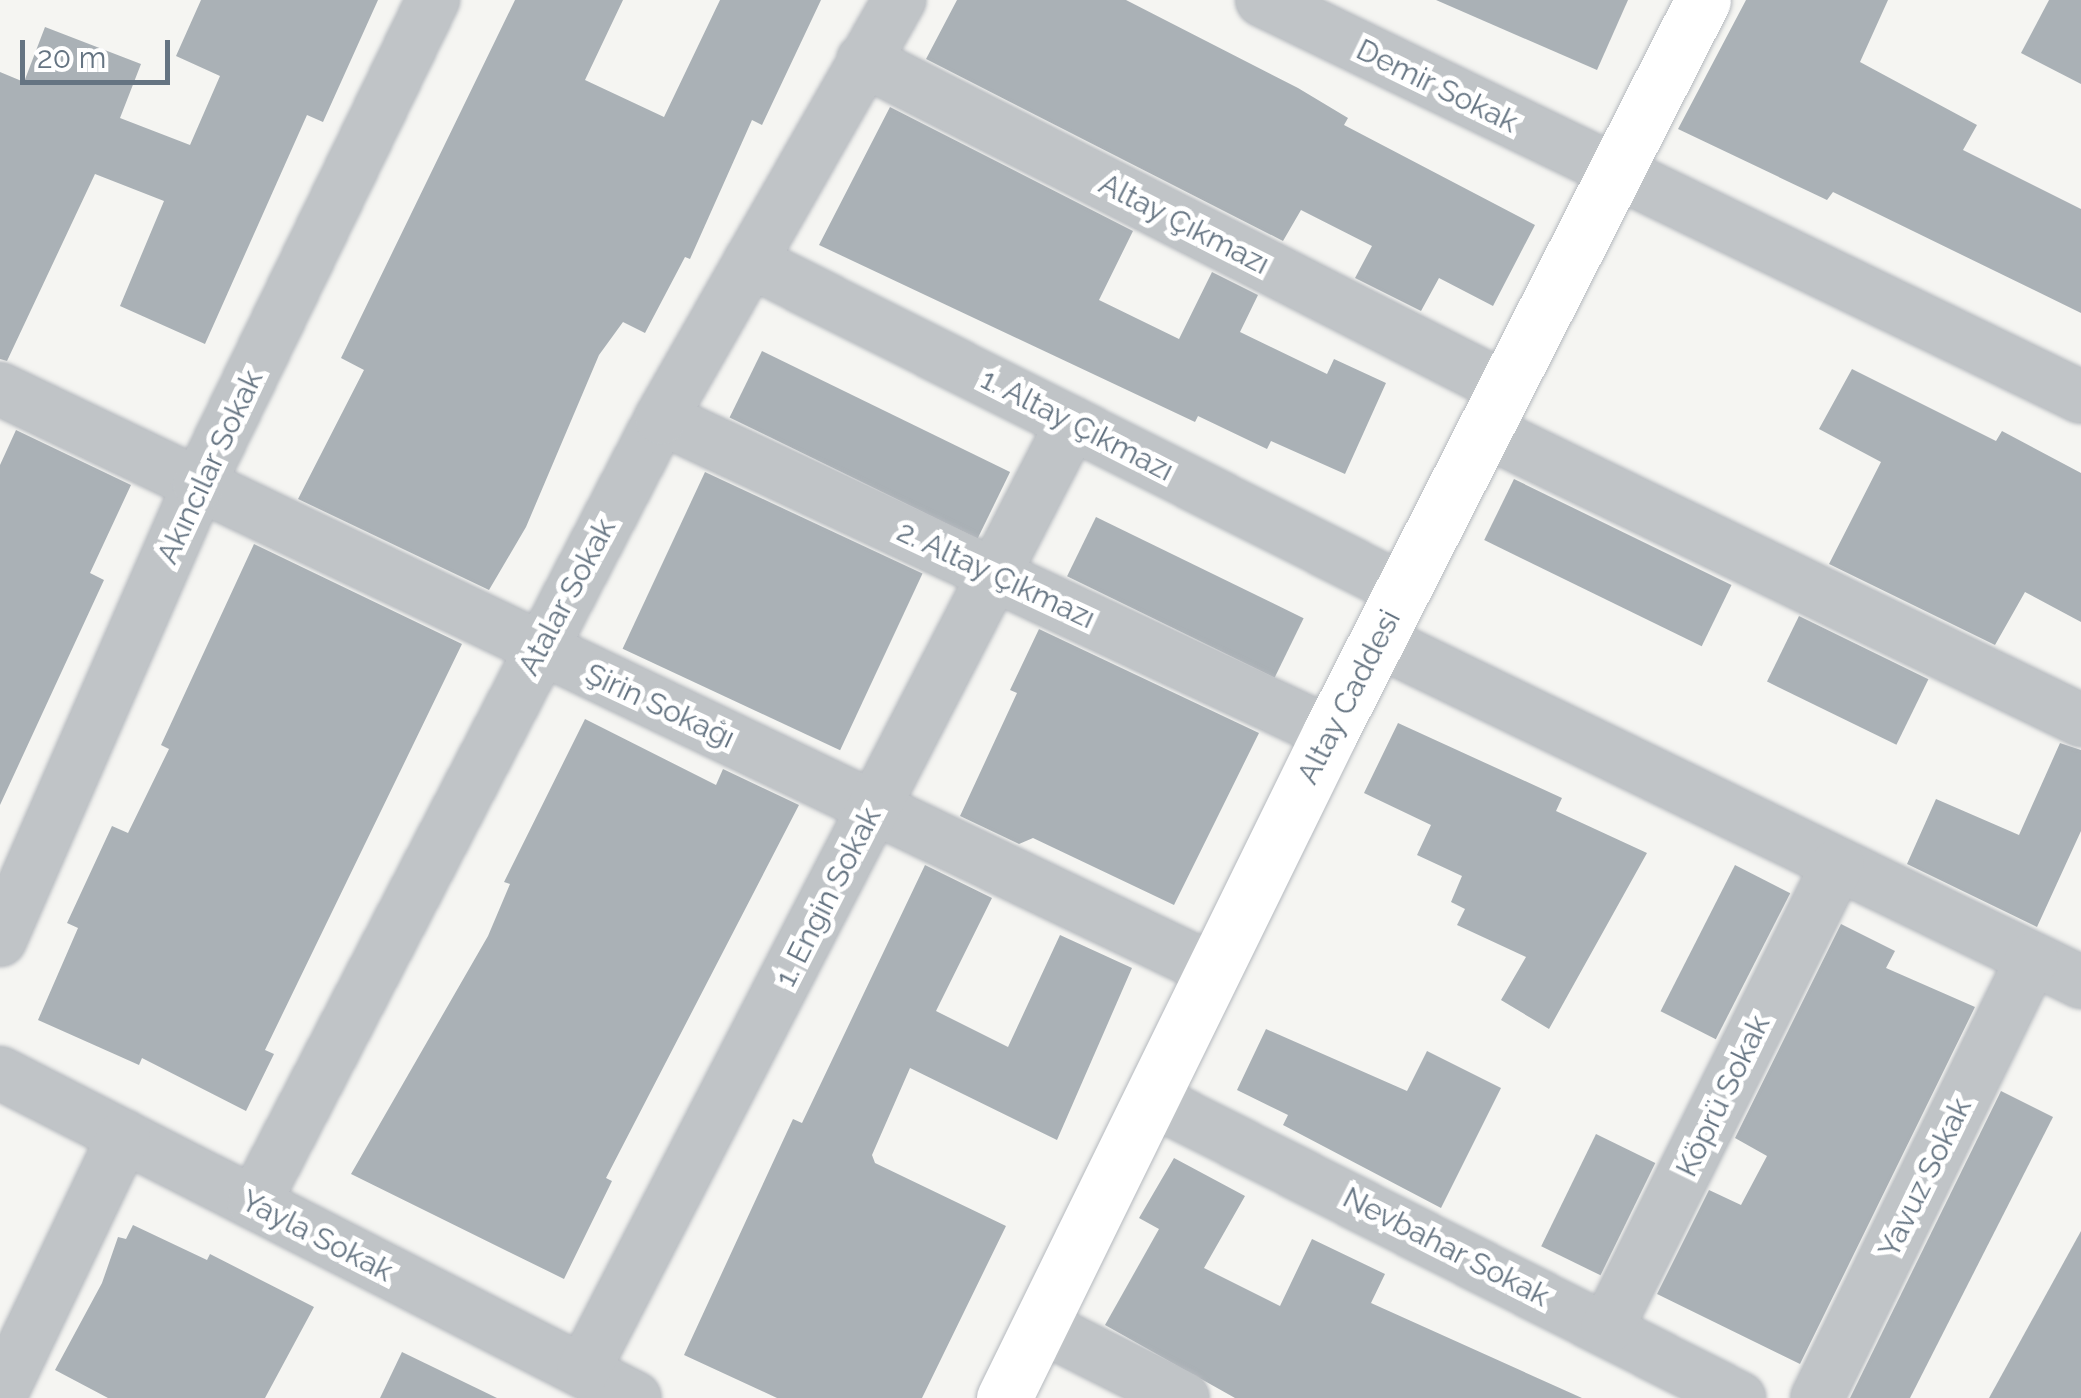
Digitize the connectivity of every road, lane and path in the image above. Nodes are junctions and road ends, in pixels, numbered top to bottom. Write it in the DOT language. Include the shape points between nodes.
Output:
graph roads {
  1 [pos="434,0"];
  2 [pos="899,0"];
  3 [pos="1262,0"];
  4 [pos="1703,0"];
  5 [pos="863,60"];
  6 [pos="1613,172"];
  7 [pos="750,261"];
  8 [pos="0,389"];
  9 [pos="2081,396"];
  10 [pos="1494,409"];
  11 [pos="661,418"];
  12 [pos="1072,422"];
  13 [pos="199,484"];
  14 [pos="995,574"];
  15 [pos="1403,590"];
  16 [pos="1378,640"];
  17 [pos="539,649"];
  18 [pos="2081,720"];
  19 [pos="1330,732"];
  20 [pos="874,808"];
  21 [pos="1838,864"];
  22 [pos="0,940"];
  23 [pos="2032,958"];
  24 [pos="1214,970"];
  25 [pos="2081,982"];
  26 [pos="0,1074"];
  27 [pos="1152,1099"];
  28 [pos="124,1136"];
  29 [pos="254,1203"];
  30 [pos="1041,1326"];
  31 [pos="1607,1328"];
  32 [pos="583,1371"];
  33 [pos="0,1396"];
  34 [pos="635,1398"];
  35 [pos="1004,1398"];
  36 [pos="1183,1398"];
  37 [pos="1739,1398"];
  38 [pos="1817,1398"];
  1 -- 13 [label="street, Akıncılar Sokak"];
  2 -- 5 [label="street, Atalar Sokak"];
  3 -- 6 [label="street, Demir Sokak"];
  4 -- 6 [label="main road, Altay Caddesi"];
  5 -- 7 [label="street, Atalar Sokak"];
  5 -- 10 [label="street, Altay Çıkmazı"];
  6 -- 9 [label="street, Demir Sokak"];
  6 -- 10 [label="main road, Altay Caddesi"];
  7 -- 11 [label="street, Atalar Sokak"];
  7 -- 12 [label="street, 1. Altay Çıkmazı"];
  8 -- 13 [label="street, Şirin Sokağı"];
  10 -- 15 [label="main road, Altay Caddesi"];
  10 -- 18 [label="street, Altay Çıkmazı"];
  11 -- 14 [label="street, 2. Altay Çıkmazı"];
  11 -- 17 [label="street, Atalar Sokak"];
  12 -- 14 [label="street, 1. Engin Sokak"];
  12 -- 15 [label="street, 1. Altay Çıkmazı"];
  13 -- 17 [label="street, Şirin Sokağı"];
  13 -- 22 [label="street, Akıncılar Sokak"];
  14 -- 19 [label="street, 2. Altay Çıkmazı"];
  14 -- 20 [label="street, 1. Engin Sokak"];
  15 -- 16 [label="main road, Altay Caddesi"];
  16 -- 19 [label="main road, Altay Caddesi"];
  16 -- 21 [label="street"];
  17 -- 20 [label="street, Şirin Sokağı"];
  17 -- 29 [label="street, Atalar Sokak"];
  19 -- 24 [label="main road, Altay Caddesi"];
  20 -- 24 [label="street, Şirin Sokağı"];
  20 -- 32 [label="street, 1. Engin Sokak"];
  21 -- 23 [label="street"];
  21 -- 31 [label="street, Köprü Sokak"];
  23 -- 25 [label="street"];
  23 -- 38 [label="street, Yavuz Sokak"];
  24 -- 27 [label="main road, Altay Caddesi"];
  26 -- 28 [label="street, Yayla Sokak"];
  27 -- 30 [label="main road, Altay Caddesi"];
  27 -- 31 [label="street, Nevbahar Sokak"];
  28 -- 29 [label="street, Yayla Sokak"];
  28 -- 33 [label="street"];
  29 -- 32 [label="street, Yayla Sokak"];
  30 -- 35 [label="main road, Altay Caddesi"];
  30 -- 36 [label="street"];
  31 -- 37 [label="street, Nevbahar Sokak"];
  32 -- 34 [label="street, Yayla Sokak"];
}
